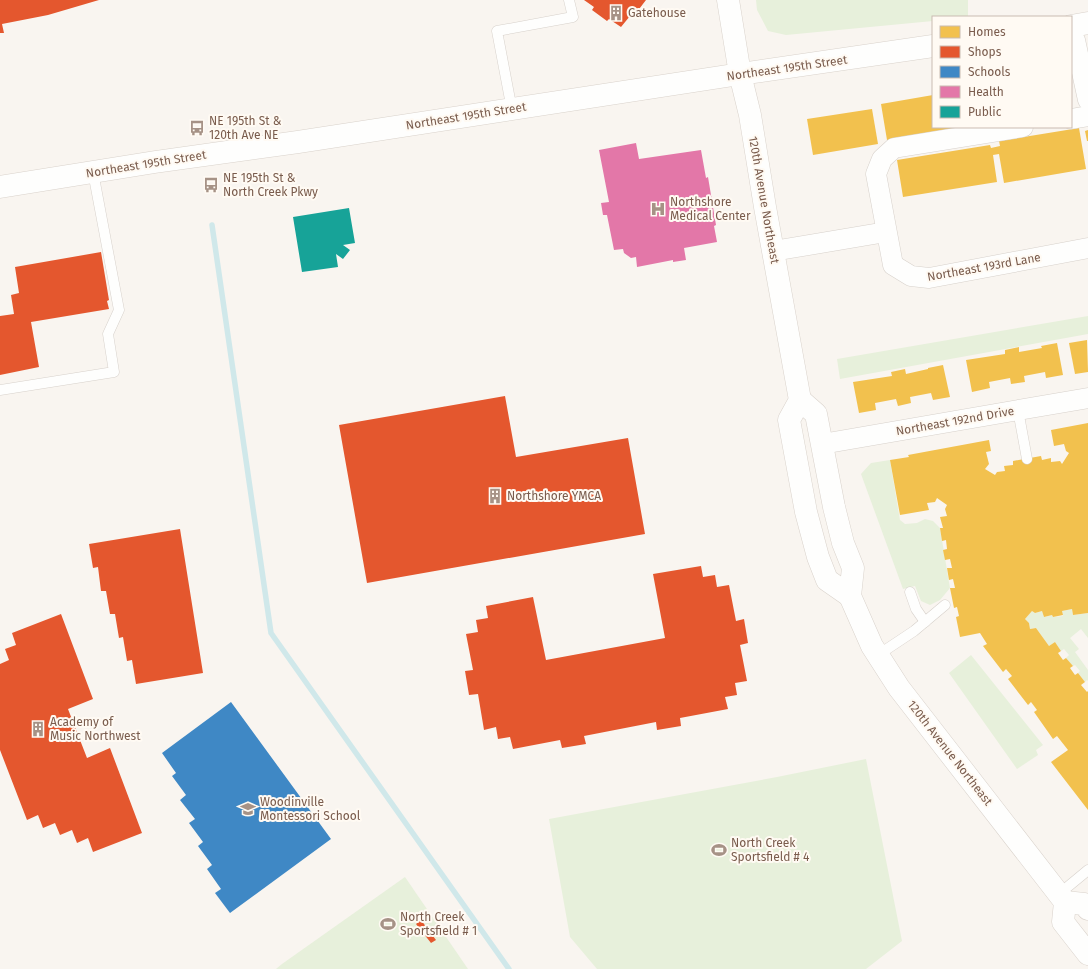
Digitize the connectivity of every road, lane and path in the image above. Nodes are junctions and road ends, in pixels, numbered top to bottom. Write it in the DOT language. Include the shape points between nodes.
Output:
graph roads {
  1 [pos="569,0"];
  2 [pos="728,0"];
  3 [pos="1078,30"];
  4 [pos="932,46"];
  5 [pos="740,74"];
  6 [pos="1088,100"];
  7 [pos="512,110"];
  8 [pos="1088,116"];
  9 [pos="1072,119"];
  10 [pos="1016,128"];
  11 [pos="93,172"];
  12 [pos="0,187"];
  13 [pos="886,232"];
  14 [pos="1088,248"];
  15 [pos="773,251"];
  16 [pos="0,390"];
  17 [pos="1088,398"];
  18 [pos="800,400"];
  19 [pos="1018,410"];
  20 [pos="822,444"];
  21 [pos="1027,458"];
  22 [pos="910,592"];
  23 [pos="850,596"];
  24 [pos="945,605"];
  25 [pos="925,622"];
  26 [pos="878,655"];
  27 [pos="1088,870"];
  28 [pos="1062,898"];
  29 [pos="1088,909"];
  30 [pos="1088,954"];
  1 -- 7 [label="lane" via="573,17 497,31"];
  2 -- 5 [label="main road, 120th Avenue Northeast"];
  3 -- 6 [label="street"];
  4 -- 5 [label="main road, Northeast 195th Street"];
  5 -- 7 [label="main road, Northeast 195th Street"];
  5 -- 15 [label="main road, 120th Avenue Northeast" via="750,115"];
  7 -- 11 [label="main road, Northeast 195th Street"];
  8 -- 9 [label="street"];
  10 -- 13 [label="street, Northeast 193rd Lane" via="894,148 882,159 876,174"];
  11 -- 12 [label="main road, Northeast 195th Street"];
  11 -- 16 [label="lane" via="119,310 108,334 114,372"];
  13 -- 14 [label="street, Northeast 193rd Lane" via="893,266 911,276 929,278"];
  13 -- 15 [label="street"];
  15 -- 18 [label="main road, 120th Avenue Northeast"];
  17 -- 19 [label="street, Northeast 192nd Drive"];
  18 -- 20 [label="main road, 120th Avenue Northeast" via="816,414"];
  18 -- 23 [label="main road" via="789,420 806,512 827,580"];
  19 -- 20 [label="street, Northeast 192nd Drive"];
  19 -- 21 [label="lane"];
  20 -- 23 [label="main road, 120th Avenue Northeast" via="834,507 853,568"];
  22 -- 25 [label="lane" via="916,609"];
  23 -- 26 [label="main road, 120th Avenue Northeast"];
  24 -- 25 [label="lane"];
  25 -- 26 [label="lane"];
  26 -- 28 [label="main road, 120th Avenue Northeast" via="899,688"];
  27 -- 28 [label="lane"];
  28 -- 29 [label="main road" via="1084,904"];
  28 -- 30 [label="main road" via="1064,922"];
}
